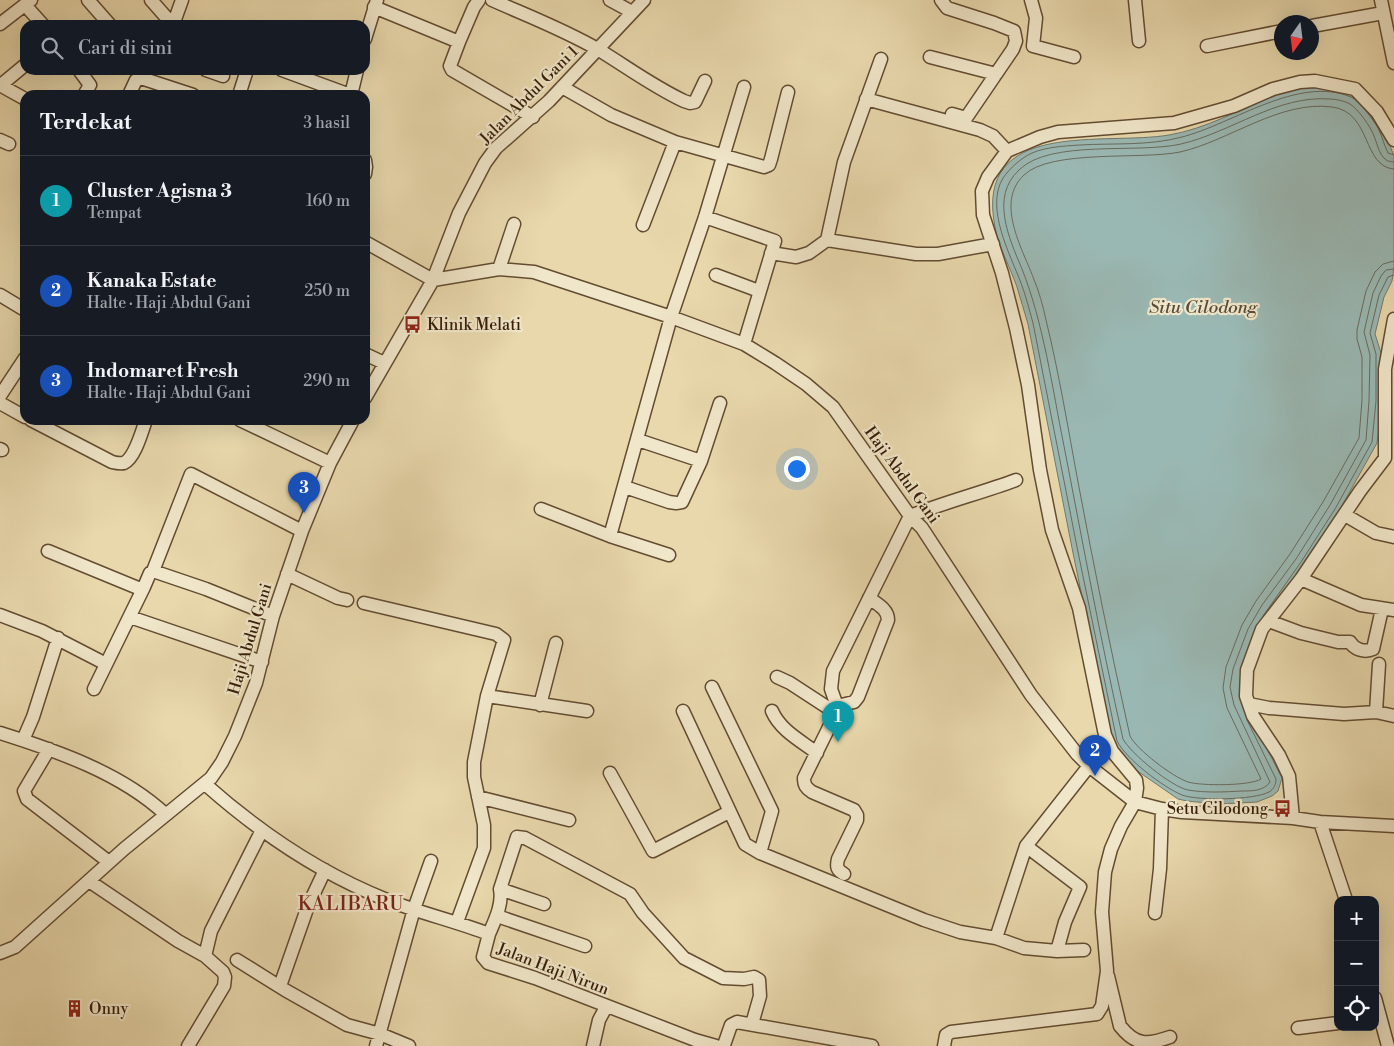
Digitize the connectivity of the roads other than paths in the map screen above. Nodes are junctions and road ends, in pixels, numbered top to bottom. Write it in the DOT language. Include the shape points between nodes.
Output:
graph roads {
  1 [pos="88,0"];
  2 [pos="152,0"];
  3 [pos="182,0"];
  4 [pos="479,0"];
  5 [pos="492,0"];
  6 [pos="610,0"];
  7 [pos="644,0"];
  8 [pos="941,0"];
  9 [pos="1031,0"];
  10 [pos="1136,0"];
  11 [pos="28,2"];
  12 [pos="376,3"];
  13 [pos="1382,6"];
  14 [pos="632,12"];
  15 [pos="40,20"];
  16 [pos="106,20"];
  17 [pos="169,20"];
  18 [pos="175,20"];
  19 [pos="370,23"];
  20 [pos="0,24"];
  21 [pos="1319,24"];
  22 [pos="1274,33"];
  23 [pos="1139,41"];
  24 [pos="459,42"];
  25 [pos="1207,46"];
  26 [pos="599,50"];
  27 [pos="930,57"];
  28 [pos="1074,57"];
  29 [pos="881,59"];
  30 [pos="1394,62"];
  31 [pos="20,69"];
  32 [pos="996,74"];
  33 [pos="83,75"];
  34 [pos="220,75"];
  35 [pos="246,75"];
  36 [pos="296,75"];
  37 [pos="356,75"];
  38 [pos="223,76"];
  39 [pos="706,81"];
  40 [pos="1,85"];
  41 [pos="562,87"];
  42 [pos="744,87"];
  43 [pos="87,90"];
  44 [pos="131,90"];
  45 [pos="177,90"];
  46 [pos="241,90"];
  47 [pos="337,90"];
  48 [pos="352,90"];
  49 [pos="788,92"];
  50 [pos="20,96"];
  51 [pos="866,99"];
  52 [pos="925,108"];
  53 [pos="533,116"];
  54 [pos="1394,140"];
  55 [pos="675,142"];
  56 [pos="1006,151"];
  57 [pos="724,156"];
  58 [pos="705,217"];
  59 [pos="514,224"];
  60 [pos="644,225"];
  61 [pos="827,240"];
  62 [pos="993,244"];
  63 [pos="370,245"];
  64 [pos="771,253"];
  65 [pos="499,269"];
  66 [pos="716,275"];
  67 [pos="432,280"];
  68 [pos="759,291"];
  69 [pos="0,295"];
  70 [pos="20,307"];
  71 [pos="671,317"];
  72 [pos="1394,320"];
  73 [pos="744,344"];
  74 [pos="370,356"];
  75 [pos="384,363"];
  76 [pos="20,366"];
  77 [pos="370,389"];
  78 [pos="0,396"];
  79 [pos="720,402"];
  80 [pos="0,404"];
  81 [pos="20,414"];
  82 [pos="41,425"];
  83 [pos="144,425"];
  84 [pos="250,425"];
  85 [pos="350,425"];
  86 [pos="638,440"];
  87 [pos="1390,457"];
  88 [pos="701,461"];
  89 [pos="330,464"];
  90 [pos="1016,480"];
  91 [pos="625,487"];
  92 [pos="541,509"];
  93 [pos="1345,515"];
  94 [pos="910,516"];
  95 [pos="302,531"];
  96 [pos="610,536"];
  97 [pos="1394,537"];
  98 [pos="48,551"];
  99 [pos="669,555"];
  100 [pos="153,571"];
  101 [pos="287,574"];
  102 [pos="1300,579"];
  103 [pos="144,587"];
  104 [pos="869,598"];
  105 [pos="347,600"];
  106 [pos="364,602"];
  107 [pos="1388,609"];
  108 [pos="0,615"];
  109 [pos="273,616"];
  110 [pos="130,617"];
  111 [pos="1269,621"];
  112 [pos="58,638"];
  113 [pos="556,643"];
  114 [pos="262,662"];
  115 [pos="106,664"];
  116 [pos="1379,664"];
  117 [pos="778,677"];
  118 [pos="712,687"];
  119 [pos="94,689"];
  120 [pos="488,696"];
  121 [pos="1249,704"];
  122 [pos="540,705"];
  123 [pos="836,710"];
  124 [pos="587,711"];
  125 [pos="683,711"];
  126 [pos="772,712"];
  127 [pos="1376,712"];
  128 [pos="1394,716"];
  129 [pos="0,733"];
  130 [pos="23,740"];
  131 [pos="49,749"];
  132 [pos="817,753"];
  133 [pos="1089,766"];
  134 [pos="610,773"];
  135 [pos="204,784"];
  136 [pos="478,796"];
  137 [pos="1135,802"];
  138 [pos="1162,809"];
  139 [pos="729,812"];
  140 [pos="165,814"];
  141 [pos="1293,818"];
  142 [pos="569,820"];
  143 [pos="1320,822"];
  144 [pos="1394,826"];
  145 [pos="262,830"];
  146 [pos="1026,846"];
  147 [pos="760,853"];
  148 [pos="431,861"];
  149 [pos="109,862"];
  150 [pos="325,870"];
  151 [pos="844,874"];
  152 [pos="89,881"];
  153 [pos="500,889"];
  154 [pos="1345,896"];
  155 [pos="544,904"];
  156 [pos="414,909"];
  157 [pos="1155,913"];
  158 [pos="497,916"];
  159 [pos="457,922"];
  160 [pos="488,934"];
  161 [pos="996,938"];
  162 [pos="585,946"];
  163 [pos="1084,950"];
  164 [pos="1056,951"];
  165 [pos="0,953"];
  166 [pos="205,956"];
  167 [pos="237,960"];
  168 [pos="1107,972"];
  169 [pos="280,986"];
  170 [pos="606,1007"];
  171 [pos="1379,1020"];
  172 [pos="752,1024"];
  173 [pos="1334,1024"];
  174 [pos="1298,1028"];
  175 [pos="1390,1033"];
  176 [pos="1170,1037"];
  177 [pos="378,1040"];
  178 [pos="694,1043"];
  179 [pos="188,1046"];
  180 [pos="409,1046"];
  181 [pos="593,1046"];
  182 [pos="716,1046"];
  183 [pos="722,1046"];
  184 [pos="872,1046"];
  185 [pos="944,1046"];
  186 [pos="1388,1046"];
  1 -- 16 [label="street"];
  2 -- 17 [label="street"];
  3 -- 18 [label="street"];
  4 -- 24 [label="street"];
  5 -- 26 [label="street"];
  6 -- 14 [label="street"];
  7 -- 14 [label="street, Jalan Abdul Gani 1"];
  8 -- 32 [label="street" via="947,8 1015,33 1013,48"];
  9 -- 28 [label="street" via="1036,18 1033,46"];
  10 -- 23 [label="street"];
  11 -- 15 [label="street"];
  11 -- 20 [label="street"];
  12 -- 19 [label="street"];
  12 -- 24 [label="street"];
  13 -- 21 [label="street"];
  13 -- 30 [label="street"];
  14 -- 26 [label="street, Jalan Abdul Gani 1"];
  22 -- 25 [label="street"];
  24 -- 53 [label="street" via="450,66 452,70"];
  26 -- 39 [label="street" via="690,103 698,98"];
  26 -- 41 [label="street, Jalan Abdul Gani 1"];
  27 -- 32 [label="street"];
  29 -- 51 [label="street"];
  31 -- 40 [label="street"];
  32 -- 52 [label="street" via="966,118"];
  33 -- 43 [label="street" via="90,85"];
  34 -- 38 [label="street"];
  35 -- 46 [label="street"];
  36 -- 47 [label="street"];
  37 -- 48 [label="street"];
  40 -- 50 [label="street"];
  41 -- 53 [label="street, Jalan Abdul Gani 1"];
  41 -- 55 [label="street" via="619,119"];
  42 -- 57 [label="street"];
  44 -- 45 [label="street" via="136,80 141,78"];
  49 -- 57 [label="street" via="768,165 764,167"];
  51 -- 56 [label="street" via="980,130 993,136"];
  51 -- 61 [label="street" via="844,162"];
  53 -- 67 [label="street, Jalan Abdul Gani 1" via="496,148 485,163 459,213"];
  54 -- 56 [label="street" via="1377,112 1355,90 1315,81 1273,89 1234,106 1174,123 1058,132"];
  55 -- 57 [label="street"];
  55 -- 60 [label="street"];
  56 -- 62 [label="street" via="982,191 982,215"];
  57 -- 58 [label="street"];
  58 -- 64 [label="street" via="771,239 775,243"];
  58 -- 71 [label="street"];
  59 -- 65 [label="street"];
  61 -- 62 [label="street" via="916,254 938,254"];
  61 -- 64 [label="street" via="809,253 796,257"];
  62 -- 137 [label="street" via="1028,385 1052,530 1079,608 1105,735 1112,751 1136,780"];
  63 -- 67 [label="street"];
  64 -- 68 [label="street"];
  65 -- 67 [label="street, Haji Abdul Gani"];
  65 -- 71 [label="street, Haji Abdul Gani" via="534,272"];
  66 -- 68 [label="street"];
  67 -- 75 [label="street"];
  68 -- 73 [label="street"];
  69 -- 70 [label="street"];
  71 -- 73 [label="street, Haji Abdul Gani"];
  71 -- 86 [label="street"];
  72 -- 87 [label="street" via="1385,369"];
  73 -- 94 [label="street, Haji Abdul Gani" via="798,379 833,407"];
  74 -- 75 [label="street"];
  75 -- 77 [label="street"];
  76 -- 78 [label="street"];
  79 -- 88 [label="street"];
  80 -- 81 [label="street"];
  82 -- 83 [label="street" via="112,462 122,463 129,460"];
  84 -- 89 [label="street"];
  85 -- 89 [label="street, Haji Abdul Gani"];
  86 -- 88 [label="street"];
  86 -- 91 [label="street"];
  87 -- 93 [label="street"];
  88 -- 91 [label="street" via="682,502 676,504"];
  89 -- 95 [label="street, Haji Abdul Gani"];
  90 -- 94 [label="street"];
  91 -- 96 [label="street"];
  92 -- 96 [label="street"];
  93 -- 97 [label="street" via="1376,533"];
  93 -- 102 [label="street"];
  94 -- 104 [label="street"];
  94 -- 133 [label="street, Haji Abdul Gani" via="922,528 1031,695"];
  95 -- 100 [label="street" via="191,474"];
  95 -- 101 [label="street, Haji Abdul Gani"];
  96 -- 99 [label="street"];
  98 -- 103 [label="street" via="138,588"];
  100 -- 103 [label="street"];
  100 -- 109 [label="street"];
  101 -- 105 [label="street"];
  101 -- 109 [label="street, Haji Abdul Gani"];
  102 -- 107 [label="street" via="1361,604"];
  102 -- 111 [label="street"];
  103 -- 110 [label="street"];
  104 -- 123 [label="street" via="833,671 831,688"];
  104 -- 123 [label="street" via="884,609 888,620 858,697"];
  106 -- 120 [label="street" via="502,637 504,640"];
  107 -- 111 [label="street" via="1373,649 1369,651 1354,648 1350,642 1301,633"];
  108 -- 112 [label="street"];
  109 -- 114 [label="street, Haji Abdul Gani"];
  110 -- 114 [label="street"];
  110 -- 115 [label="street"];
  111 -- 121 [label="street" via="1262,629 1248,670 1246,696"];
  112 -- 115 [label="street"];
  112 -- 130 [label="street" via="34,717"];
  113 -- 122 [label="street"];
  114 -- 135 [label="street, Haji Abdul Gani" via="235,736 222,762"];
  115 -- 119 [label="street"];
  116 -- 127 [label="street"];
  117 -- 123 [label="street"];
  118 -- 147 [label="street" via="772,811"];
  120 -- 122 [label="street"];
  120 -- 136 [label="street" via="474,762"];
  121 -- 127 [label="street" via="1344,714"];
  121 -- 141 [label="street" via="1289,776"];
  122 -- 124 [label="street"];
  123 -- 132 [label="street"];
  125 -- 139 [label="street"];
  126 -- 132 [label="street" via="782,726"];
  127 -- 128 [label="street"];
  129 -- 130 [label="street"];
  130 -- 131 [label="street"];
  131 -- 140 [label="street" via="135,790"];
  131 -- 149 [label="street" via="24,791 27,799"];
  132 -- 151 [label="street" via="804,784 854,810 857,815 836,865"];
  133 -- 137 [label="street, Haji Abdul Gani"];
  133 -- 146 [label="street"];
  134 -- 139 [label="street" via="653,851"];
  135 -- 140 [label="street, Haji Abdul Gani"];
  135 -- 145 [label="street, Jalan Haji Nirun"];
  136 -- 142 [label="street"];
  136 -- 159 [label="street" via="484,825 484,848"];
  137 -- 138 [label="street, Haji Abdul Gani"];
  137 -- 168 [label="street" via="1111,849 1105,872 1102,912"];
  138 -- 141 [label="street, Haji Abdul Gani"];
  138 -- 157 [label="street"];
  139 -- 147 [label="street" via="744,844"];
  140 -- 149 [label="street, Haji Abdul Gani"];
  141 -- 143 [label="street, Haji Abdul Gani"];
  143 -- 144 [label="street, Haji Abdul Gani"];
  143 -- 154 [label="street"];
  145 -- 150 [label="street, Jalan Haji Nirun" via="296,855"];
  145 -- 166 [label="street" via="211,930"];
  146 -- 161 [label="street"];
  146 -- 164 [label="street" via="1080,887"];
  147 -- 161 [label="street" via="924,920 960,932"];
  148 -- 156 [label="street"];
  149 -- 152 [label="street, Haji Abdul Gani"];
  150 -- 156 [label="street, Jalan Haji Nirun" via="353,885"];
  150 -- 169 [label="street" via="308,906"];
  152 -- 165 [label="street, Haji Abdul Gani" via="15,947"];
  152 -- 166 [label="street"];
  153 -- 155 [label="street"];
  153 -- 158 [label="street"];
  153 -- 172 [label="street" via="517,837 525,838 630,894 684,958 723,978 754,977 759,980 760,996"];
  156 -- 159 [label="street, Jalan Haji Nirun"];
  156 -- 177 [label="street"];
  158 -- 160 [label="street"];
  158 -- 162 [label="street"];
  159 -- 160 [label="street, Jalan Haji Nirun"];
  160 -- 170 [label="street, Jalan Haji Nirun" via="483,957 488,963"];
  161 -- 164 [label="street" via="1024,948"];
  163 -- 164 [label="street"];
  166 -- 179 [label="street" via="223,972 224,986"];
  167 -- 169 [label="street"];
  168 -- 176 [label="street" via="1124,1032 1142,1044"];
  168 -- 185 [label="street" via="1102,1006 1095,1015 951,1032 946,1035"];
  169 -- 177 [label="street"];
  170 -- 178 [label="street, Jalan Haji Nirun"];
  170 -- 181 [label="street" via="599,1020"];
  171 -- 175 [label="street"];
  172 -- 183 [label="street" via="734,1022"];
  172 -- 184 [label="street"];
  173 -- 174 [label="street"];
  175 -- 186 [label="street"];
  177 -- 180 [label="street"];
  178 -- 182 [label="street, Jalan Haji Nirun"];
}
